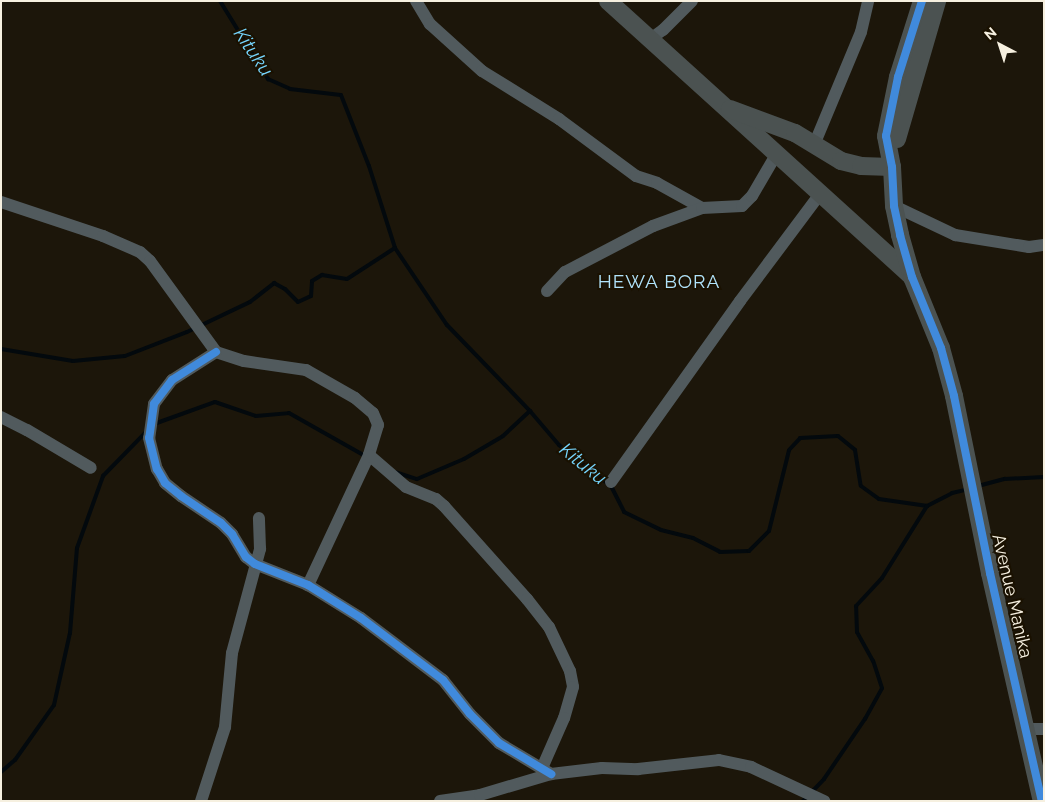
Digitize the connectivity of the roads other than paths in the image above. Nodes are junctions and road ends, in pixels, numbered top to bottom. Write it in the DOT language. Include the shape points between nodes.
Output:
graph roads {
  1 [pos="416,1"];
  2 [pos="608,1"];
  3 [pos="692,1"];
  4 [pos="868,1"];
  5 [pos="922,1"];
  6 [pos="937,1"];
  7 [pos="649,40"];
  8 [pos="722,106"];
  9 [pos="814,145"];
  10 [pos="776,155"];
  11 [pos="892,167"];
  12 [pos="820,194"];
  13 [pos="1,202"];
  14 [pos="894,206"];
  15 [pos="702,208"];
  16 [pos="1044,245"];
  17 [pos="912,277"];
  18 [pos="546,291"];
  19 [pos="216,352"];
  20 [pos="1,417"];
  21 [pos="368,454"];
  22 [pos="91,468"];
  23 [pos="611,482"];
  24 [pos="260,518"];
  25 [pos="255,564"];
  26 [pos="308,585"];
  27 [pos="1035,729"];
  28 [pos="546,771"];
  29 [pos="821,800"];
  30 [pos="202,801"];
  31 [pos="440,801"];
  32 [pos="1042,801"];
  1 -- 15 [label="street" via="430,24 482,71 559,119 636,176"];
  2 -- 7 [label="street"];
  3 -- 7 [label="street" via="664,30"];
  4 -- 9 [label="street" via="860,32"];
  5 -- 11 [label="street" via="898,77 886,136"];
  6 -- 11 [label="street" via="901,120"];
  7 -- 8 [label="street"];
  8 -- 9 [label="street" via="795,132"];
  8 -- 10 [label="street"];
  9 -- 11 [label="street" via="841,161 860,166"];
  10 -- 12 [label="street"];
  10 -- 15 [label="street" via="752,196 742,206"];
  11 -- 14 [label="street, Avenue Manika"];
  12 -- 17 [label="street"];
  12 -- 23 [label="street"];
  13 -- 19 [label="street" via="103,236 140,252 150,261"];
  14 -- 16 [label="street" via="955,235 1029,247"];
  14 -- 17 [label="street, Avenue Manika"];
  15 -- 18 [label="street" via="654,226 592,256 565,272"];
  17 -- 27 [label="street, Avenue Manika" via="942,348 978,516"];
  19 -- 21 [label="street" via="244,361 306,370 355,398 373,414 378,425"];
  19 -- 25 [label="street" via="172,380 154,404 149,438 165,483 221,523"];
  20 -- 22 [label="street"];
  21 -- 26 [label="street"];
  21 -- 28 [label="street" via="406,487 436,499 444,506 549,627 570,671 573,686"];
  24 -- 25 [label="street" via="261,538"];
  25 -- 26 [label="street"];
  25 -- 30 [label="street" via="232,653 225,727"];
  26 -- 28 [label="street" via="361,618 443,680 493,738"];
  27 -- 32 [label="street, Avenue Manika"];
  28 -- 29 [label="street" via="638,769 719,760 752,767"];
  28 -- 31 [label="street" via="480,795"];
}
